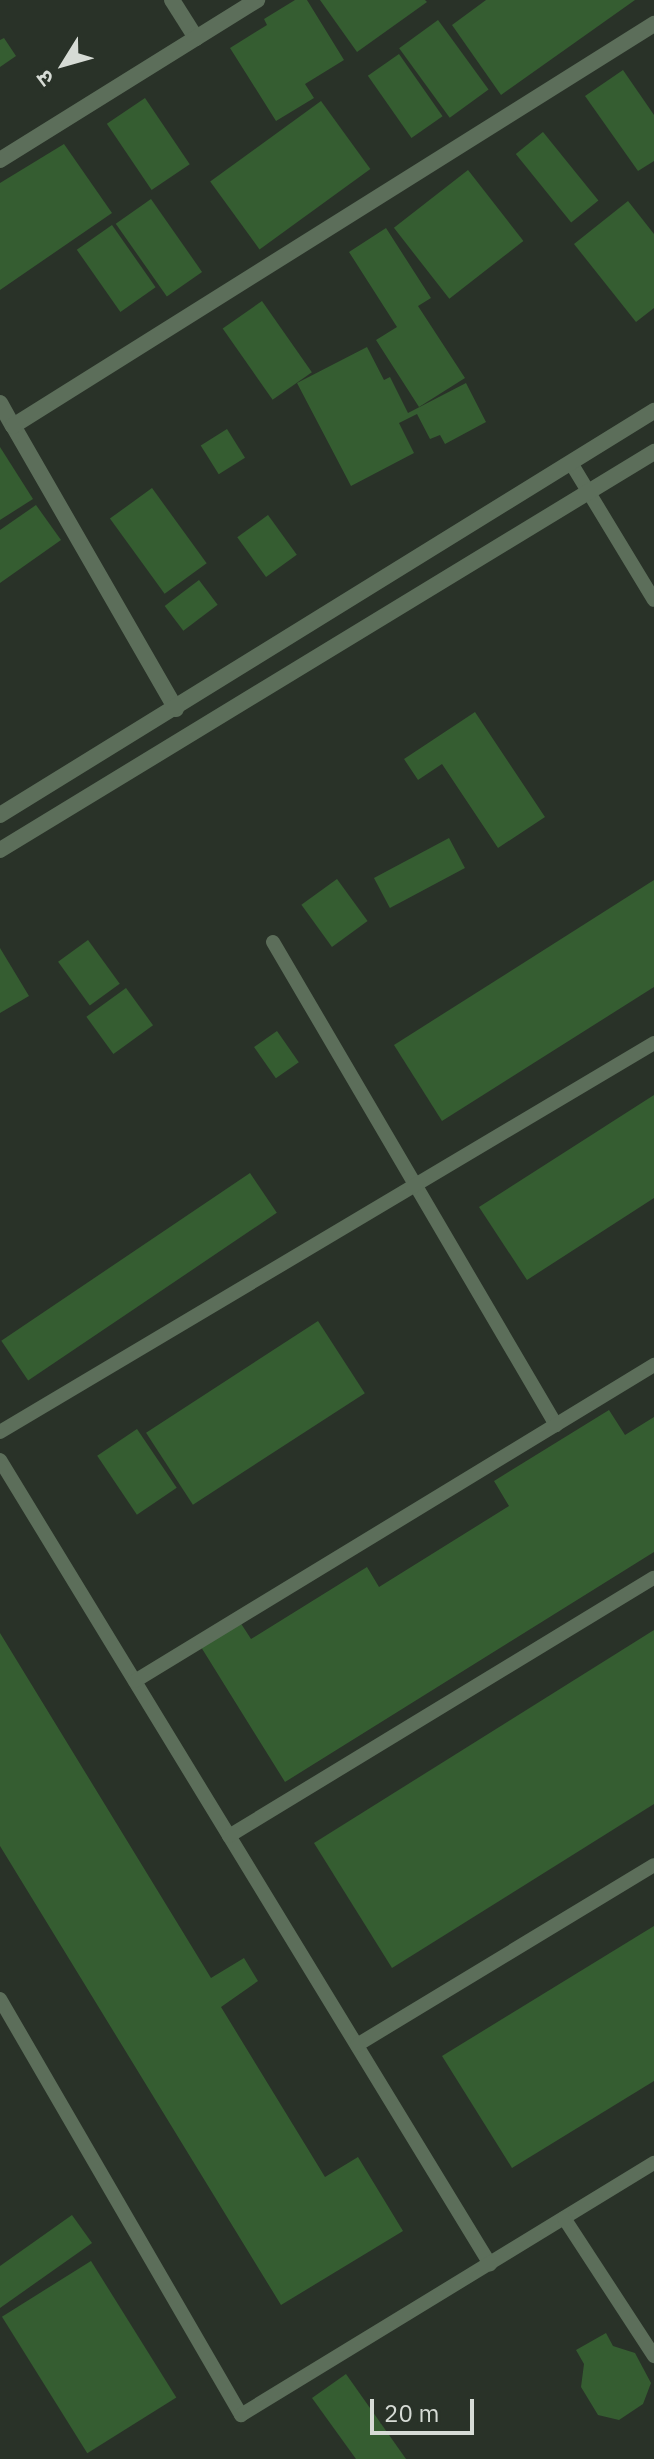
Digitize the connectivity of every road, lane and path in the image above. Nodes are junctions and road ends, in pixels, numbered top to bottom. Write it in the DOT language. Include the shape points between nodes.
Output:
graph roads {
  1 [pos="172,0"];
  2 [pos="257,0"];
  3 [pos="654,24"];
  4 [pos="196,38"];
  5 [pos="0,160"];
  6 [pos="0,403"];
  7 [pos="654,411"];
  8 [pos="13,426"];
  9 [pos="654,452"];
  10 [pos="571,463"];
  11 [pos="587,493"];
  12 [pos="654,600"];
  13 [pos="176,709"];
  14 [pos="0,815"];
  15 [pos="0,850"];
  16 [pos="273,942"];
  17 [pos="654,1043"];
  18 [pos="414,1184"];
  19 [pos="654,1365"];
  20 [pos="556,1425"];
  21 [pos="0,1432"];
  22 [pos="0,1460"];
  23 [pos="654,1578"];
  24 [pos="135,1681"];
  25 [pos="229,1836"];
  26 [pos="654,1865"];
  27 [pos="0,1999"];
  28 [pos="357,2045"];
  29 [pos="654,2163"];
  30 [pos="564,2218"];
  31 [pos="490,2264"];
  32 [pos="654,2356"];
  1 -- 4 [label="street"];
  2 -- 4 [label="street"];
  3 -- 8 [label="street"];
  4 -- 5 [label="street"];
  6 -- 8 [label="street"];
  7 -- 10 [label="street"];
  8 -- 13 [label="street"];
  9 -- 11 [label="street"];
  10 -- 11 [label="lane"];
  10 -- 13 [label="street"];
  11 -- 12 [label="lane"];
  11 -- 15 [label="street"];
  13 -- 14 [label="street"];
  16 -- 18 [label="lane"];
  17 -- 18 [label="lane"];
  18 -- 20 [label="lane"];
  18 -- 21 [label="lane"];
  19 -- 20 [label="lane"];
  20 -- 24 [label="lane"];
  22 -- 24 [label="lane"];
  23 -- 25 [label="lane"];
  24 -- 25 [label="lane"];
  25 -- 28 [label="lane"];
  26 -- 28 [label="lane"];
  27 -- 31 [label="lane" via="241,2415"];
  28 -- 31 [label="lane"];
  29 -- 30 [label="lane"];
  30 -- 31 [label="lane"];
  30 -- 32 [label="lane"];
}
